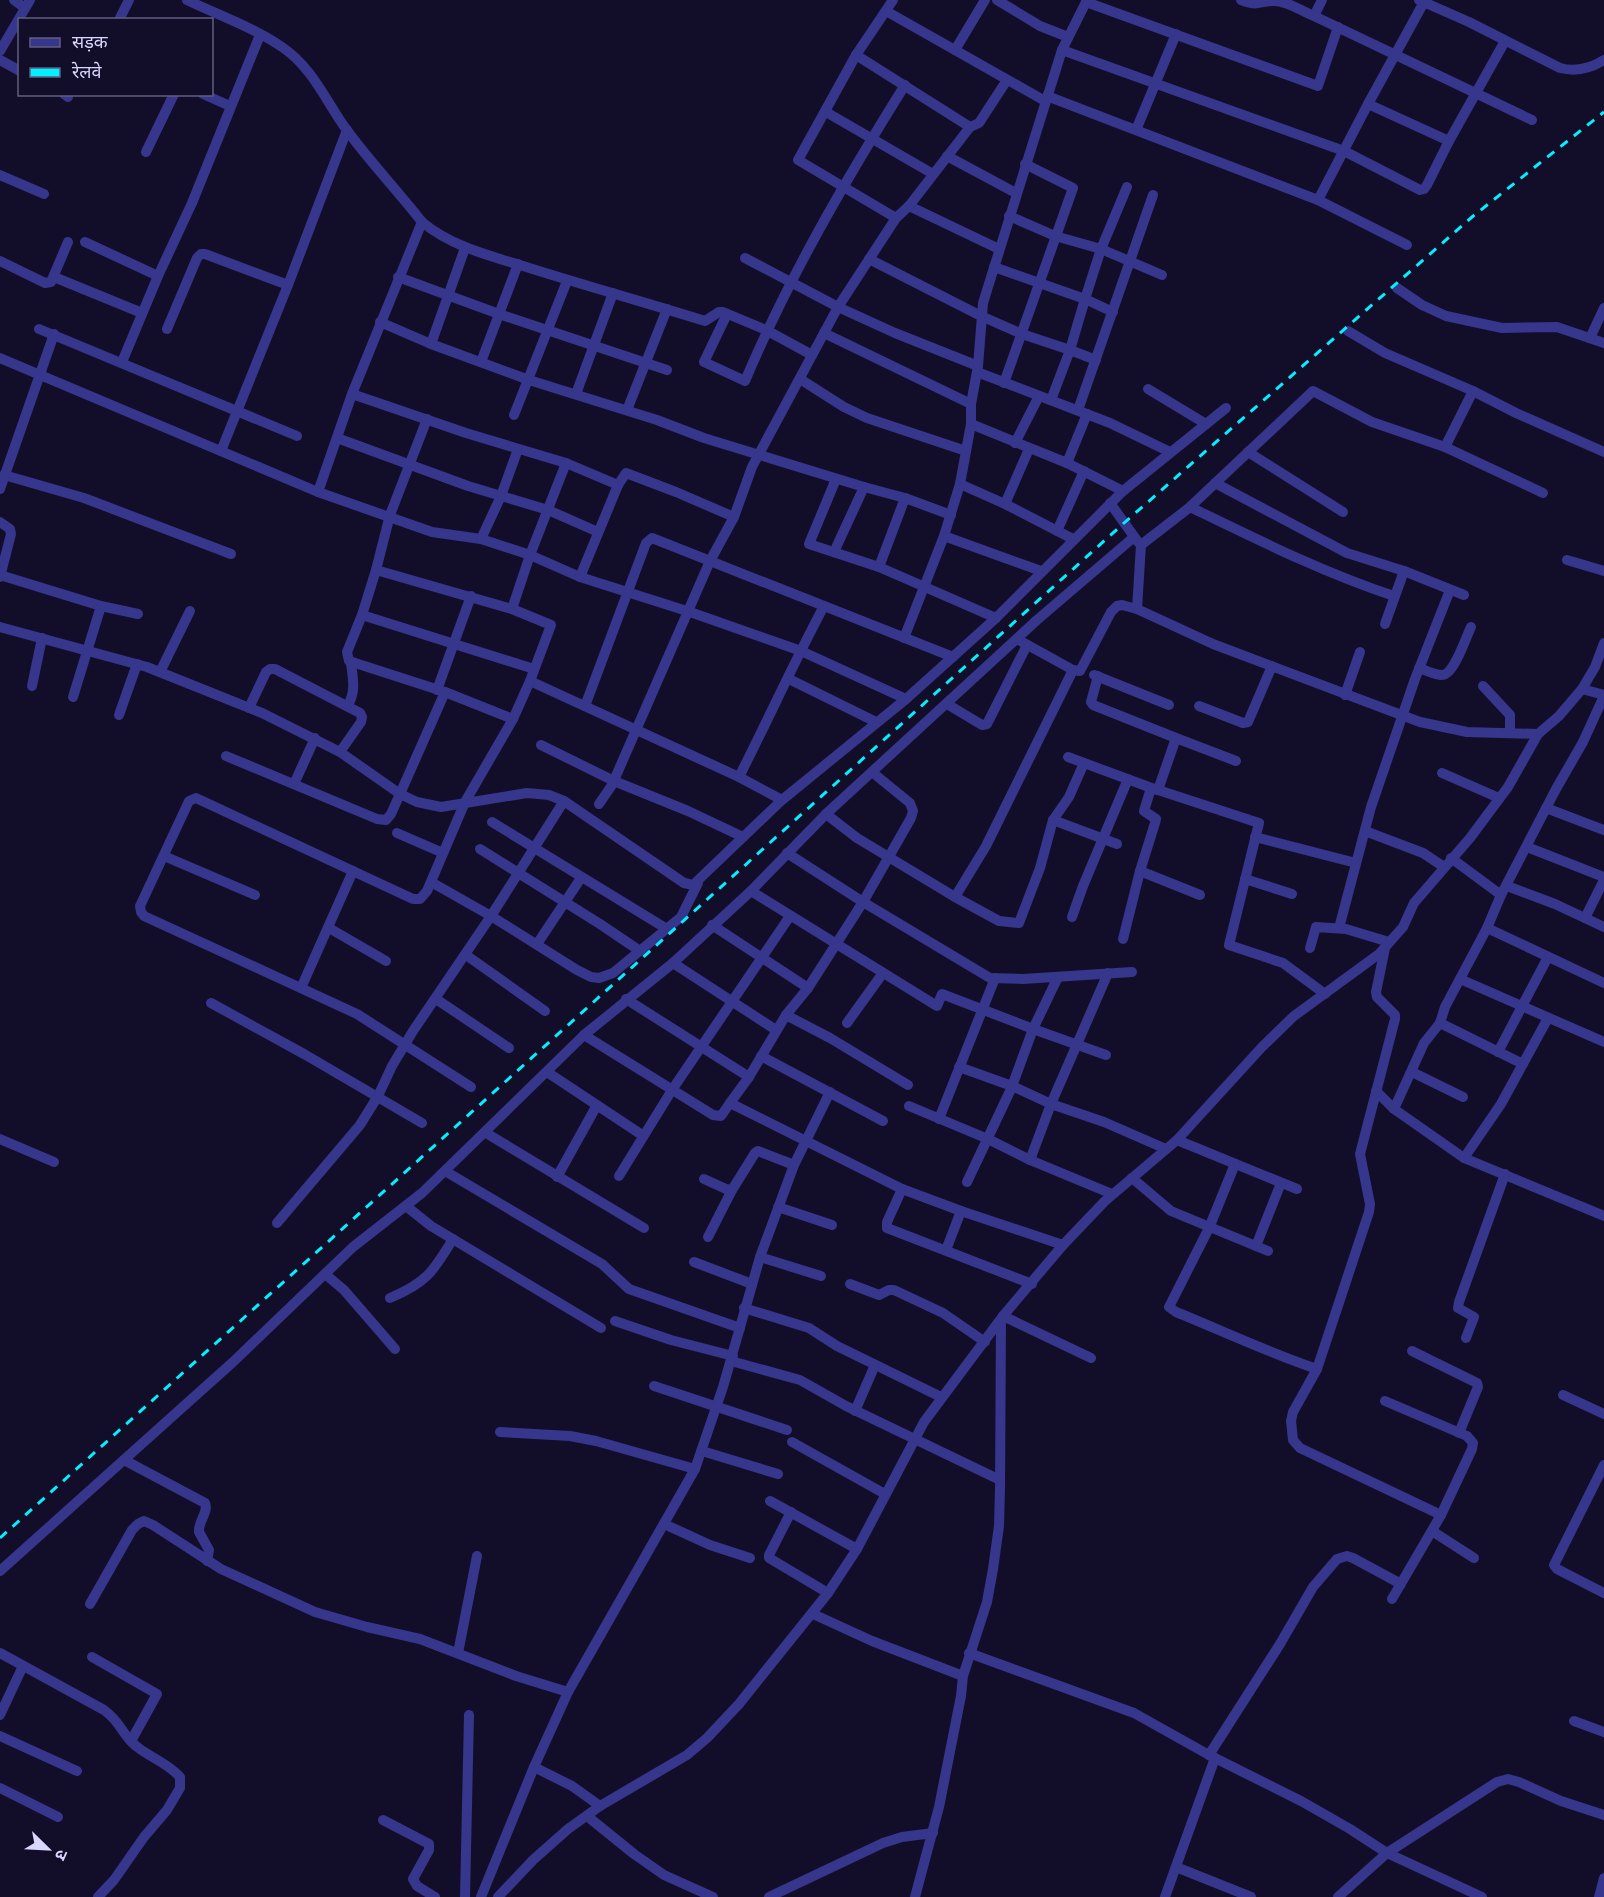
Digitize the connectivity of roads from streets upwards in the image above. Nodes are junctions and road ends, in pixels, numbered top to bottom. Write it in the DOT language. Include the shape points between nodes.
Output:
graph roads {
  1 [pos="14,0"];
  2 [pos="129,0"];
  3 [pos="187,0"];
  4 [pos="893,0"];
  5 [pos="985,0"];
  6 [pos="997,0"];
  7 [pos="1241,0"];
  8 [pos="1322,0"];
  9 [pos="1087,1"];
  10 [pos="1421,1"];
  11 [pos="28,4"];
  12 [pos="886,11"];
  13 [pos="1314,16"];
  14 [pos="20,18"];
  15 [pos="120,18"];
  16 [pos="18,21"];
  17 [pos="1338,27"];
  18 [pos="1176,34"];
  19 [pos="260,35"];
  20 [pos="1068,37"];
  21 [pos="1505,41"];
  22 [pos="955,50"];
  23 [pos="1062,50"];
  24 [pos="0,51"];
  25 [pos="1394,54"];
  26 [pos="856,55"];
  27 [pos="0,60"];
  28 [pos="1604,60"];
  29 [pos="18,69"];
  30 [pos="1007,80"];
  31 [pos="1156,84"];
  32 [pos="905,85"];
  33 [pos="1476,92"];
  34 [pos="173,96"];
  35 [pos="208,96"];
  36 [pos="1046,99"];
  37 [pos="1368,104"];
  38 [pos="230,106"];
  39 [pos="826,112"];
  40 [pos="1532,120"];
  41 [pos="970,127"];
  42 [pos="347,130"];
  43 [pos="1136,130"];
  44 [pos="872,138"];
  45 [pos="1449,141"];
  46 [pos="1344,151"];
  47 [pos="146,153"];
  48 [pos="947,156"];
  49 [pos="1025,164"];
  50 [pos="933,174"];
  51 [pos="0,175"];
  52 [pos="1126,187"];
  53 [pos="843,188"];
  54 [pos="1016,193"];
  55 [pos="44,194"];
  56 [pos="1153,195"];
  57 [pos="1318,200"];
  58 [pos="909,206"];
  59 [pos="1009,216"];
  60 [pos="896,218"];
  61 [pos="422,222"];
  62 [pos="1055,236"];
  63 [pos="68,242"];
  64 [pos="85,242"];
  65 [pos="1407,245"];
  66 [pos="465,248"];
  67 [pos="999,249"];
  68 [pos="1101,249"];
  69 [pos="745,258"];
  70 [pos="869,259"];
  71 [pos="0,261"];
  72 [pos="1130,262"];
  73 [pos="518,264"];
  74 [pos="994,267"];
  75 [pos="1162,275"];
  76 [pos="158,276"];
  77 [pos="398,277"];
  78 [pos="54,278"];
  79 [pos="567,280"];
  80 [pos="790,282"];
  81 [pos="1039,283"];
  82 [pos="288,285"];
  83 [pos="1397,288"];
  84 [pos="613,293"];
  85 [pos="448,295"];
  86 [pos="1085,299"];
  87 [pos="838,307"];
  88 [pos="1604,308"];
  89 [pos="667,309"];
  90 [pos="1113,312"];
  91 [pos="142,314"];
  92 [pos="499,314"];
  93 [pos="727,314"];
  94 [pos="981,316"];
  95 [pos="380,322"];
  96 [pos="39,328"];
  97 [pos="167,329"];
  98 [pos="548,330"];
  99 [pos="766,330"];
  100 [pos="1348,331"];
  101 [pos="824,333"];
  102 [pos="54,334"];
  103 [pos="1022,334"];
  104 [pos="1590,338"];
  105 [pos="1604,343"];
  106 [pos="431,344"];
  107 [pos="594,346"];
  108 [pos="1070,350"];
  109 [pos="813,355"];
  110 [pos="0,358"];
  111 [pos="1096,360"];
  112 [pos="122,362"];
  113 [pos="481,362"];
  114 [pos="646,363"];
  115 [pos="977,369"];
  116 [pos="667,370"];
  117 [pos="39,375"];
  118 [pos="800,379"];
  119 [pos="529,380"];
  120 [pos="1004,383"];
  121 [pos="1148,389"];
  122 [pos="1473,391"];
  123 [pos="352,394"];
  124 [pos="576,394"];
  125 [pos="1039,396"];
  126 [pos="1051,400"];
  127 [pos="971,404"];
  128 [pos="1226,408"];
  129 [pos="627,411"];
  130 [pos="1083,412"];
  131 [pos="237,413"];
  132 [pos="513,415"];
  133 [pos="427,419"];
  134 [pos="971,424"];
  135 [pos="1206,424"];
  136 [pos="297,436"];
  137 [pos="337,438"];
  138 [pos="1016,443"];
  139 [pos="1445,447"];
  140 [pos="518,449"];
  141 [pos="1029,449"];
  142 [pos="221,451"];
  143 [pos="966,451"];
  144 [pos="1170,452"];
  145 [pos="1248,452"];
  146 [pos="1604,452"];
  147 [pos="759,454"];
  148 [pos="409,463"];
  149 [pos="566,463"];
  150 [pos="1066,463"];
  151 [pos="1084,471"];
  152 [pos="4,475"];
  153 [pos="836,479"];
  154 [pos="1215,483"];
  155 [pos="960,484"];
  156 [pos="618,485"];
  157 [pos="864,487"];
  158 [pos="0,489"];
  159 [pos="1123,491"];
  160 [pos="318,492"];
  161 [pos="1543,493"];
  162 [pos="501,496"];
  163 [pos="905,498"];
  164 [pos="1110,503"];
  165 [pos="1005,504"];
  166 [pos="1190,507"];
  167 [pos="548,510"];
  168 [pos="1343,512"];
  169 [pos="390,515"];
  170 [pos="951,515"];
  171 [pos="734,518"];
  172 [pos="0,522"];
  173 [pos="1057,531"];
  174 [pos="598,532"];
  175 [pos="944,536"];
  176 [pos="481,538"];
  177 [pos="1073,539"];
  178 [pos="1137,541"];
  179 [pos="834,552"];
  180 [pos="231,554"];
  181 [pos="530,555"];
  182 [pos="1567,560"];
  183 [pos="710,561"];
  184 [pos="879,567"];
  185 [pos="376,570"];
  186 [pos="1041,571"];
  187 [pos="1404,571"];
  188 [pos="1604,571"];
  189 [pos="0,576"];
  190 [pos="580,577"];
  191 [pos="925,588"];
  192 [pos="1450,590"];
  193 [pos="628,594"];
  194 [pos="1464,595"];
  195 [pos="471,596"];
  196 [pos="1394,596"];
  197 [pos="102,606"];
  198 [pos="824,606"];
  199 [pos="513,609"];
  200 [pos="1137,609"];
  201 [pos="190,611"];
  202 [pos="690,612"];
  203 [pos="138,614"];
  204 [pos="362,615"];
  205 [pos="996,618"];
  206 [pos="1385,624"];
  207 [pos="0,627"];
  208 [pos="1471,627"];
  209 [pos="42,638"];
  210 [pos="904,638"];
  211 [pos="1022,642"];
  212 [pos="1604,643"];
  213 [pos="453,644"];
  214 [pos="87,650"];
  215 [pos="801,651"];
  216 [pos="1360,652"];
  217 [pos="953,657"];
  218 [pos="351,663"];
  219 [pos="137,664"];
  220 [pos="1272,666"];
  221 [pos="1419,668"];
  222 [pos="534,669"];
  223 [pos="1077,670"];
  224 [pos="160,672"];
  225 [pos="1098,676"];
  226 [pos="789,679"];
  227 [pos="530,681"];
  228 [pos="32,686"];
  229 [pos="1483,686"];
  230 [pos="1582,689"];
  231 [pos="441,691"];
  232 [pos="1345,695"];
  233 [pos="73,697"];
  234 [pos="1604,697"];
  235 [pos="906,699"];
  236 [pos="947,704"];
  237 [pos="348,705"];
  238 [pos="1169,705"];
  239 [pos="585,706"];
  240 [pos="1199,706"];
  241 [pos="249,708"];
  242 [pos="119,715"];
  243 [pos="1401,716"];
  244 [pos="513,719"];
  245 [pos="876,722"];
  246 [pos="637,730"];
  247 [pos="1510,733"];
  248 [pos="1538,734"];
  249 [pos="315,738"];
  250 [pos="1176,738"];
  251 [pos="541,745"];
  252 [pos="340,752"];
  253 [pos="226,756"];
  254 [pos="1068,757"];
  255 [pos="1236,761"];
  256 [pos="1084,763"];
  257 [pos="872,772"];
  258 [pos="1442,773"];
  259 [pos="739,777"];
  260 [pos="1128,779"];
  261 [pos="614,781"];
  262 [pos="294,784"];
  263 [pos="1154,789"];
  264 [pos="400,794"];
  265 [pos="1499,798"];
  266 [pos="782,800"];
  267 [pos="465,801"];
  268 [pos="564,801"];
  269 [pos="599,804"];
  270 [pos="1546,808"];
  271 [pos="826,814"];
  272 [pos="1053,820"];
  273 [pos="492,822"];
  274 [pos="1604,830"];
  275 [pos="1365,831"];
  276 [pos="397,833"];
  277 [pos="743,837"];
  278 [pos="1255,837"];
  279 [pos="1103,839"];
  280 [pos="1117,844"];
  281 [pos="1527,847"];
  282 [pos="480,849"];
  283 [pos="534,849"];
  284 [pos="443,853"];
  285 [pos="787,853"];
  286 [pos="164,856"];
  287 [pos="890,858"];
  288 [pos="1448,862"];
  289 [pos="1356,863"];
  290 [pos="1140,870"];
  291 [pos="353,871"];
  292 [pos="518,874"];
  293 [pos="580,878"];
  294 [pos="1604,878"];
  295 [pos="1245,879"];
  296 [pos="430,882"];
  297 [pos="698,883"];
  298 [pos="751,891"];
  299 [pos="1504,891"];
  300 [pos="1292,894"];
  301 [pos="255,895"];
  302 [pos="1200,895"];
  303 [pos="955,897"];
  304 [pos="564,902"];
  305 [pos="863,902"];
  306 [pos="491,916"];
  307 [pos="790,916"];
  308 [pos="1072,916"];
  309 [pos="1585,918"];
  310 [pos="712,926"];
  311 [pos="1604,927"];
  312 [pos="329,928"];
  313 [pos="1340,928"];
  314 [pos="1487,928"];
  315 [pos="667,929"];
  316 [pos="1123,939"];
  317 [pos="537,944"];
  318 [pos="836,944"];
  319 [pos="1387,945"];
  320 [pos="1311,948"];
  321 [pos="640,951"];
  322 [pos="466,955"];
  323 [pos="1548,957"];
  324 [pos="762,958"];
  325 [pos="386,961"];
  326 [pos="673,963"];
  327 [pos="1132,972"];
  328 [pos="883,973"];
  329 [pos="1108,973"];
  330 [pos="1058,976"];
  331 [pos="995,978"];
  332 [pos="1460,979"];
  333 [pos="1604,983"];
  334 [pos="301,988"];
  335 [pos="808,988"];
  336 [pos="1325,994"];
  337 [pos="436,999"];
  338 [pos="626,999"];
  339 [pos="732,1001"];
  340 [pos="211,1003"];
  341 [pos="1522,1006"];
  342 [pos="982,1009"];
  343 [pos="545,1011"];
  344 [pos="786,1015"];
  345 [pos="1548,1018"];
  346 [pos="847,1023"];
  347 [pos="1440,1023"];
  348 [pos="1034,1029"];
  349 [pos="776,1030"];
  350 [pos="584,1035"];
  351 [pos="1604,1042"];
  352 [pos="405,1043"];
  353 [pos="701,1046"];
  354 [pos="1078,1046"];
  355 [pos="509,1048"];
  356 [pos="1498,1052"];
  357 [pos="1106,1055"];
  358 [pos="761,1056"];
  359 [pos="1523,1064"];
  360 [pos="959,1067"];
  361 [pos="547,1072"];
  362 [pos="1412,1072"];
  363 [pos="749,1077"];
  364 [pos="908,1085"];
  365 [pos="1012,1086"];
  366 [pos="471,1087"];
  367 [pos="672,1090"];
  368 [pos="1376,1091"];
  369 [pos="830,1092"];
  370 [pos="378,1096"];
  371 [pos="1463,1097"];
  372 [pos="730,1103"];
  373 [pos="1051,1104"];
  374 [pos="597,1105"];
  375 [pos="909,1106"];
  376 [pos="1394,1109"];
  377 [pos="939,1119"];
  378 [pos="883,1121"];
  379 [pos="422,1122"];
  380 [pos="486,1133"];
  381 [pos="642,1135"];
  382 [pos="0,1138"];
  383 [pos="806,1139"];
  384 [pos="988,1139"];
  385 [pos="1177,1140"];
  386 [pos="1166,1149"];
  387 [pos="1464,1158"];
  388 [pos="1030,1160"];
  389 [pos="54,1162"];
  390 [pos="1235,1164"];
  391 [pos="794,1165"];
  392 [pos="445,1171"];
  393 [pos="1505,1174"];
  394 [pos="619,1176"];
  395 [pos="557,1177"];
  396 [pos="1132,1178"];
  397 [pos="704,1179"];
  398 [pos="967,1182"];
  399 [pos="1281,1183"];
  400 [pos="902,1189"];
  401 [pos="1297,1189"];
  402 [pos="732,1190"];
  403 [pos="1112,1194"];
  404 [pos="406,1206"];
  405 [pos="778,1207"];
  406 [pos="961,1211"];
  407 [pos="1604,1216"];
  408 [pos="277,1223"];
  409 [pos="832,1225"];
  410 [pos="644,1228"];
  411 [pos="1209,1228"];
  412 [pos="708,1237"];
  413 [pos="453,1239"];
  414 [pos="1063,1245"];
  415 [pos="1256,1246"];
  416 [pos="946,1250"];
  417 [pos="1268,1251"];
  418 [pos="760,1257"];
  419 [pos="694,1262"];
  420 [pos="325,1274"];
  421 [pos="821,1276"];
  422 [pos="752,1284"];
  423 [pos="850,1284"];
  424 [pos="1032,1284"];
  425 [pos="390,1298"];
  426 [pos="744,1308"];
  427 [pos="1002,1319"];
  428 [pos="615,1321"];
  429 [pos="602,1328"];
  430 [pos="740,1328"];
  431 [pos="1466,1338"];
  432 [pos="985,1342"];
  433 [pos="395,1350"];
  434 [pos="1412,1351"];
  435 [pos="1091,1358"];
  436 [pos="732,1359"];
  437 [pos="874,1365"];
  438 [pos="1317,1369"];
  439 [pos="654,1386"];
  440 [pos="1563,1395"];
  441 [pos="942,1397"];
  442 [pos="1385,1401"];
  443 [pos="717,1407"];
  444 [pos="855,1411"];
  445 [pos="1604,1414"];
  446 [pos="787,1430"];
  447 [pos="500,1432"];
  448 [pos="1460,1433"];
  449 [pos="914,1439"];
  450 [pos="792,1442"];
  451 [pos="702,1451"];
  452 [pos="124,1460"];
  453 [pos="1604,1465"];
  454 [pos="695,1469"];
  455 [pos="778,1474"];
  456 [pos="1000,1480"];
  457 [pos="885,1494"];
  458 [pos="770,1501"];
  459 [pos="791,1512"];
  460 [pos="1441,1515"];
  461 [pos="664,1524"];
  462 [pos="1432,1532"];
  463 [pos="856,1549"];
  464 [pos="477,1556"];
  465 [pos="1474,1557"];
  466 [pos="750,1558"];
  467 [pos="207,1561"];
  468 [pos="0,1571"];
  469 [pos="1401,1584"];
  470 [pos="828,1593"];
  471 [pos="1604,1593"];
  472 [pos="1392,1599"];
  473 [pos="90,1604"];
  474 [pos="813,1614"];
  475 [pos="0,1653"];
  476 [pos="458,1653"];
  477 [pos="969,1653"];
  478 [pos="92,1657"];
  479 [pos="23,1666"];
  480 [pos="963,1676"];
  481 [pos="568,1692"];
  482 [pos="0,1713"];
  483 [pos="469,1715"];
  484 [pos="1574,1721"];
  485 [pos="1604,1732"];
  486 [pos="0,1736"];
  487 [pos="131,1742"];
  488 [pos="1212,1757"];
  489 [pos="534,1767"];
  490 [pos="78,1771"];
  491 [pos="0,1788"];
  492 [pos="600,1806"];
  493 [pos="1604,1815"];
  494 [pos="587,1816"];
  495 [pos="58,1817"];
  496 [pos="383,1820"];
  497 [pos="933,1833"];
  498 [pos="1387,1853"];
  499 [pos="1176,1867"];
  500 [pos="1604,1878"];
  501 [pos="98,1897"];
  502 [pos="435,1897"];
  503 [pos="465,1897"];
  504 [pos="481,1897"];
  505 [pos="498,1897"];
  506 [pos="713,1897"];
  507 [pos="769,1897"];
  508 [pos="915,1897"];
  509 [pos="1165,1897"];
  510 [pos="1251,1897"];
  511 [pos="1338,1897"];
  512 [pos="1482,1897"];
  513 [pos="1599,1897"];
  1 -- 11 [label="street"];
  2 -- 15 [label="street"];
  3 -- 19 [label="street"];
  4 -- 12 [label="street"];
  5 -- 22 [label="street"];
  6 -- 20 [label="street" via="1040,26"];
  7 -- 13 [label="street" via="1259,4 1282,2"];
  8 -- 13 [label="street"];
  9 -- 18 [label="street"];
  9 -- 20 [label="street"];
  10 -- 21 [label="street"];
  10 -- 25 [label="street"];
  11 -- 14 [label="street"];
  12 -- 22 [label="street"];
  12 -- 26 [label="street"];
  13 -- 17 [label="street"];
  16 -- 24 [label="street"];
  17 -- 18 [label="street" via="1318,86"];
  17 -- 25 [label="street"];
  18 -- 31 [label="street"];
  19 -- 38 [label="street"];
  19 -- 42 [label="street" via="300,62"];
  20 -- 23 [label="street"];
  21 -- 28 [label="street" via="1571,71 1593,67"];
  21 -- 33 [label="street"];
  22 -- 30 [label="street"];
  23 -- 31 [label="street"];
  23 -- 36 [label="street"];
  25 -- 33 [label="street"];
  25 -- 37 [label="street"];
  26 -- 32 [label="street"];
  26 -- 39 [label="street"];
  27 -- 29 [label="street"];
  30 -- 36 [label="street"];
  30 -- 41 [label="street" via="979,123"];
  31 -- 43 [label="street"];
  31 -- 46 [label="street"];
  32 -- 41 [label="street"];
  32 -- 44 [label="street"];
  33 -- 40 [label="street"];
  33 -- 45 [label="street"];
  34 -- 47 [label="street"];
  35 -- 38 [label="street"];
  36 -- 43 [label="street"];
  36 -- 49 [label="street"];
  37 -- 45 [label="street"];
  37 -- 46 [label="street"];
  38 -- 76 [label="street"];
  39 -- 44 [label="street"];
  39 -- 53 [label="street" via="798,160"];
  41 -- 48 [label="street"];
  42 -- 61 [label="street"];
  42 -- 82 [label="street"];
  43 -- 57 [label="street"];
  44 -- 50 [label="street"];
  44 -- 53 [label="street"];
  45 -- 46 [label="street" via="1427,185 1420,190"];
  46 -- 57 [label="street"];
  48 -- 50 [label="street"];
  48 -- 54 [label="street"];
  49 -- 54 [label="street"];
  49 -- 62 [label="street" via="1073,188"];
  50 -- 58 [label="street"];
  51 -- 55 [label="street"];
  52 -- 68 [label="street"];
  53 -- 60 [label="street"];
  53 -- 80 [label="street"];
  54 -- 59 [label="street"];
  56 -- 72 [label="street"];
  57 -- 65 [label="street"];
  58 -- 60 [label="street"];
  58 -- 67 [label="street"];
  59 -- 62 [label="street"];
  59 -- 67 [label="street"];
  60 -- 70 [label="street"];
  61 -- 66 [label="street"];
  61 -- 77 [label="street"];
  62 -- 68 [label="street"];
  62 -- 81 [label="street"];
  63 -- 78 [label="street"];
  64 -- 76 [label="street"];
  66 -- 73 [label="street"];
  66 -- 85 [label="street"];
  67 -- 74 [label="street"];
  68 -- 72 [label="street"];
  68 -- 86 [label="street"];
  69 -- 80 [label="street"];
  70 -- 87 [label="street"];
  70 -- 94 [label="street"];
  71 -- 78 [label="street" via="45,283"];
  72 -- 75 [label="street"];
  72 -- 90 [label="street"];
  73 -- 79 [label="street"];
  73 -- 92 [label="street"];
  74 -- 81 [label="street"];
  74 -- 94 [label="street"];
  76 -- 91 [label="street"];
  77 -- 85 [label="street"];
  77 -- 95 [label="street"];
  78 -- 91 [label="street"];
  79 -- 84 [label="street"];
  79 -- 98 [label="street"];
  80 -- 87 [label="street"];
  80 -- 99 [label="street"];
  81 -- 86 [label="street"];
  81 -- 103 [label="street"];
  82 -- 97 [label="street" via="201,254"];
  82 -- 131 [label="street"];
  83 -- 104 [label="street" via="1446,316 1502,328 1557,327"];
  84 -- 89 [label="street"];
  84 -- 107 [label="street"];
  85 -- 92 [label="street"];
  85 -- 106 [label="street"];
  86 -- 90 [label="street"];
  86 -- 108 [label="street"];
  87 -- 101 [label="street"];
  87 -- 115 [label="street"];
  88 -- 104 [label="street"];
  89 -- 93 [label="street" via="705,321 719,312"];
  89 -- 114 [label="street"];
  90 -- 111 [label="street"];
  91 -- 112 [label="street"];
  92 -- 98 [label="street"];
  92 -- 113 [label="street"];
  93 -- 99 [label="street"];
  93 -- 99 [label="street" via="704,362 745,381"];
  94 -- 103 [label="street"];
  94 -- 115 [label="street"];
  95 -- 106 [label="street"];
  95 -- 123 [label="street"];
  96 -- 102 [label="street"];
  98 -- 107 [label="street"];
  98 -- 119 [label="street"];
  99 -- 109 [label="street"];
  100 -- 122 [label="street" via="1385,353"];
  101 -- 109 [label="street"];
  101 -- 127 [label="street"];
  102 -- 112 [label="street"];
  102 -- 117 [label="street"];
  103 -- 108 [label="street"];
  103 -- 120 [label="street"];
  104 -- 105 [label="street"];
  106 -- 113 [label="street"];
  107 -- 114 [label="street"];
  107 -- 124 [label="street"];
  108 -- 111 [label="street"];
  108 -- 126 [label="street"];
  109 -- 118 [label="street"];
  110 -- 117 [label="street"];
  111 -- 130 [label="street"];
  112 -- 131 [label="street"];
  113 -- 119 [label="street"];
  114 -- 116 [label="street"];
  114 -- 129 [label="street"];
  115 -- 120 [label="street"];
  115 -- 127 [label="street"];
  117 -- 142 [label="street"];
  117 -- 152 [label="street"];
  118 -- 143 [label="street" via="867,418"];
  118 -- 147 [label="street"];
  119 -- 124 [label="street"];
  119 -- 132 [label="street"];
  120 -- 125 [label="street"];
  121 -- 135 [label="street"];
  122 -- 139 [label="street"];
  122 -- 146 [label="street"];
  123 -- 133 [label="street"];
  123 -- 137 [label="street"];
  124 -- 129 [label="street"];
  125 -- 126 [label="street"];
  125 -- 138 [label="street"];
  126 -- 130 [label="street"];
  127 -- 134 [label="street"];
  128 -- 135 [label="street"];
  129 -- 147 [label="street"];
  130 -- 144 [label="street"];
  130 -- 150 [label="street"];
  131 -- 136 [label="street"];
  131 -- 142 [label="street"];
  133 -- 140 [label="street"];
  133 -- 148 [label="street"];
  134 -- 138 [label="street"];
  134 -- 143 [label="street"];
  135 -- 144 [label="street"];
  137 -- 148 [label="street"];
  137 -- 160 [label="street"];
  138 -- 141 [label="street"];
  139 -- 145 [label="street" via="1372,422 1313,391"];
  139 -- 161 [label="street"];
  140 -- 149 [label="street"];
  140 -- 162 [label="street"];
  141 -- 150 [label="street"];
  141 -- 165 [label="street"];
  142 -- 160 [label="street"];
  143 -- 155 [label="street"];
  144 -- 159 [label="street"];
  145 -- 154 [label="street"];
  145 -- 168 [label="street"];
  147 -- 153 [label="street"];
  147 -- 171 [label="street"];
  148 -- 162 [label="street"];
  148 -- 169 [label="street"];
  149 -- 156 [label="street"];
  149 -- 167 [label="street"];
  150 -- 151 [label="street"];
  151 -- 159 [label="street"];
  151 -- 173 [label="street"];
  152 -- 158 [label="street"];
  152 -- 180 [label="street" via="84,498"];
  153 -- 157 [label="street"];
  153 -- 179 [label="street" via="809,544"];
  154 -- 166 [label="street"];
  154 -- 187 [label="street" via="1347,553"];
  155 -- 165 [label="street"];
  155 -- 170 [label="street"];
  156 -- 171 [label="street" via="626,473"];
  156 -- 174 [label="street"];
  157 -- 163 [label="street"];
  157 -- 179 [label="street"];
  159 -- 164 [label="street"];
  160 -- 169 [label="street"];
  162 -- 167 [label="street"];
  162 -- 176 [label="street"];
  163 -- 170 [label="street"];
  163 -- 184 [label="street"];
  164 -- 177 [label="street"];
  164 -- 178 [label="street"];
  165 -- 173 [label="street"];
  166 -- 178 [label="street"];
  166 -- 196 [label="street" via="1315,565"];
  167 -- 174 [label="street"];
  167 -- 181 [label="street"];
  169 -- 176 [label="street" via="432,532"];
  169 -- 185 [label="street"];
  170 -- 175 [label="street"];
  171 -- 183 [label="street"];
  172 -- 189 [label="street" via="11,534"];
  173 -- 177 [label="street"];
  174 -- 190 [label="street"];
  175 -- 186 [label="street"];
  175 -- 191 [label="street"];
  176 -- 181 [label="street"];
  177 -- 186 [label="street"];
  178 -- 200 [label="street"];
  178 -- 211 [label="street" via="1084,579"];
  179 -- 184 [label="street"];
  181 -- 190 [label="street"];
  181 -- 199 [label="street"];
  182 -- 188 [label="street"];
  183 -- 193 [label="street" via="649,539"];
  183 -- 198 [label="street"];
  183 -- 202 [label="street"];
  184 -- 191 [label="street"];
  185 -- 195 [label="street"];
  185 -- 204 [label="street"];
  186 -- 205 [label="street"];
  187 -- 192 [label="street"];
  187 -- 196 [label="street"];
  189 -- 197 [label="street"];
  190 -- 193 [label="street"];
  191 -- 205 [label="street"];
  191 -- 210 [label="street"];
  192 -- 194 [label="street"];
  192 -- 221 [label="street"];
  193 -- 202 [label="street"];
  193 -- 239 [label="street"];
  195 -- 199 [label="street"];
  195 -- 213 [label="street"];
  196 -- 206 [label="street"];
  197 -- 203 [label="street"];
  197 -- 214 [label="street"];
  198 -- 210 [label="street"];
  198 -- 215 [label="street"];
  199 -- 222 [label="street" via="551,625"];
  200 -- 220 [label="street"];
  200 -- 223 [label="street" via="1122,605 1111,612"];
  201 -- 224 [label="street"];
  202 -- 215 [label="street"];
  202 -- 246 [label="street"];
  204 -- 213 [label="street"];
  204 -- 218 [label="street" via="347,652"];
  205 -- 217 [label="street"];
  207 -- 209 [label="street"];
  208 -- 221 [label="street" via="1446,674"];
  209 -- 214 [label="street"];
  209 -- 228 [label="street"];
  210 -- 217 [label="street"];
  211 -- 223 [label="street"];
  211 -- 236 [label="street"];
  211 -- 236 [label="street" via="987,724 982,725"];
  212 -- 230 [label="street"];
  213 -- 222 [label="street"];
  213 -- 231 [label="street"];
  214 -- 219 [label="street"];
  214 -- 233 [label="street"];
  215 -- 226 [label="street"];
  215 -- 235 [label="street"];
  216 -- 232 [label="street"];
  217 -- 235 [label="street"];
  218 -- 231 [label="street"];
  218 -- 237 [label="street" via="354,688"];
  219 -- 224 [label="street"];
  219 -- 242 [label="street"];
  220 -- 232 [label="street"];
  220 -- 240 [label="street" via="1248,722"];
  221 -- 243 [label="street"];
  222 -- 227 [label="street"];
  223 -- 225 [label="street"];
  223 -- 303 [label="street" via="986,846"];
  224 -- 241 [label="street"];
  225 -- 238 [label="street"];
  225 -- 250 [label="street" via="1093,705"];
  226 -- 245 [label="street"];
  226 -- 259 [label="street"];
  227 -- 239 [label="street"];
  227 -- 244 [label="street"];
  229 -- 247 [label="street" via="1510,715"];
  230 -- 234 [label="street"];
  230 -- 248 [label="street"];
  231 -- 244 [label="street"];
  231 -- 264 [label="street"];
  232 -- 243 [label="street"];
  234 -- 270 [label="street"];
  235 -- 245 [label="street"];
  236 -- 257 [label="street"];
  237 -- 241 [label="street" via="270,669"];
  237 -- 252 [label="street" via="362,717"];
  239 -- 246 [label="street"];
  241 -- 249 [label="street"];
  243 -- 247 [label="street" via="1467,732"];
  243 -- 275 [label="street"];
  244 -- 267 [label="street"];
  245 -- 266 [label="street"];
  246 -- 259 [label="street"];
  246 -- 261 [label="street"];
  247 -- 248 [label="street"];
  248 -- 265 [label="street"];
  249 -- 252 [label="street"];
  249 -- 262 [label="street"];
  250 -- 255 [label="street"];
  250 -- 263 [label="street"];
  251 -- 261 [label="street"];
  252 -- 264 [label="street"];
  253 -- 262 [label="street"];
  254 -- 256 [label="street"];
  256 -- 260 [label="street"];
  256 -- 272 [label="street" via="1069,797"];
  257 -- 271 [label="street"];
  257 -- 287 [label="street" via="910,803 913,811"];
  258 -- 265 [label="street"];
  259 -- 266 [label="street"];
  260 -- 263 [label="street"];
  260 -- 279 [label="street"];
  261 -- 269 [label="street"];
  261 -- 277 [label="street"];
  262 -- 264 [label="street" via="386,820"];
  263 -- 278 [label="street" via="1258,823"];
  263 -- 290 [label="street" via="1144,811 1156,819"];
  264 -- 267 [label="street" via="431,806"];
  265 -- 288 [label="street"];
  266 -- 277 [label="street"];
  267 -- 268 [label="street" via="527,793"];
  267 -- 284 [label="street"];
  268 -- 283 [label="street"];
  268 -- 297 [label="street" via="684,883"];
  270 -- 274 [label="street"];
  270 -- 281 [label="street"];
  271 -- 285 [label="street"];
  271 -- 287 [label="street"];
  272 -- 279 [label="street"];
  272 -- 303 [label="street" via="1019,923 999,921"];
  273 -- 283 [label="street"];
  275 -- 288 [label="street"];
  275 -- 289 [label="street"];
  276 -- 284 [label="street"];
  277 -- 297 [label="street"];
  278 -- 289 [label="street"];
  278 -- 295 [label="street"];
  279 -- 280 [label="street"];
  279 -- 308 [label="street"];
  281 -- 294 [label="street"];
  281 -- 299 [label="street"];
  282 -- 292 [label="street"];
  283 -- 292 [label="street"];
  283 -- 293 [label="street"];
  284 -- 296 [label="street"];
  285 -- 298 [label="street"];
  285 -- 305 [label="street"];
  286 -- 291 [label="street" via="189,801 196,798"];
  286 -- 301 [label="street"];
  286 -- 334 [label="street" via="140,906 144,916"];
  287 -- 303 [label="street"];
  287 -- 305 [label="street"];
  288 -- 299 [label="street"];
  288 -- 319 [label="street" via="1414,903 1403,927"];
  289 -- 313 [label="street"];
  290 -- 302 [label="street"];
  290 -- 316 [label="street"];
  291 -- 296 [label="street" via="413,899 423,897"];
  291 -- 312 [label="street"];
  292 -- 304 [label="street"];
  292 -- 306 [label="street"];
  293 -- 304 [label="street"];
  293 -- 315 [label="street"];
  294 -- 309 [label="street"];
  295 -- 300 [label="street"];
  295 -- 336 [label="street" via="1229,945 1283,963"];
  296 -- 306 [label="street"];
  297 -- 315 [label="street" via="681,917"];
  298 -- 307 [label="street"];
  298 -- 310 [label="street"];
  299 -- 309 [label="street"];
  299 -- 314 [label="street"];
  304 -- 317 [label="street"];
  304 -- 321 [label="street"];
  305 -- 318 [label="street"];
  305 -- 331 [label="street"];
  306 -- 317 [label="street"];
  306 -- 322 [label="street"];
  307 -- 318 [label="street"];
  307 -- 324 [label="street"];
  309 -- 311 [label="street"];
  310 -- 324 [label="street"];
  310 -- 326 [label="street"];
  312 -- 325 [label="street"];
  312 -- 334 [label="street"];
  313 -- 319 [label="street"];
  313 -- 320 [label="street" via="1316,927"];
  314 -- 323 [label="street"];
  314 -- 332 [label="street"];
  315 -- 321 [label="street"];
  317 -- 321 [label="street" via="584,974 599,978 613,973"];
  318 -- 328 [label="street"];
  318 -- 335 [label="street"];
  319 -- 336 [label="street"];
  319 -- 368 [label="street" via="1376,992 1395,1019"];
  322 -- 337 [label="street"];
  322 -- 343 [label="street"];
  323 -- 333 [label="street"];
  323 -- 341 [label="street"];
  324 -- 335 [label="street"];
  324 -- 339 [label="street"];
  326 -- 338 [label="street"];
  326 -- 339 [label="street"];
  327 -- 329 [label="street"];
  328 -- 342 [label="street" via="937,1006 942,994"];
  328 -- 346 [label="street"];
  329 -- 330 [label="street"];
  329 -- 354 [label="street"];
  330 -- 331 [label="street"];
  330 -- 348 [label="street"];
  331 -- 342 [label="street"];
  332 -- 341 [label="street"];
  332 -- 347 [label="street"];
  334 -- 352 [label="street" via="357,1014"];
  335 -- 344 [label="street"];
  336 -- 385 [label="street" via="1294,1016 1262,1047"];
  337 -- 352 [label="street"];
  337 -- 355 [label="street"];
  338 -- 350 [label="street"];
  338 -- 353 [label="street"];
  339 -- 349 [label="street"];
  339 -- 353 [label="street"];
  340 -- 370 [label="street"];
  341 -- 345 [label="street"];
  341 -- 356 [label="street"];
  342 -- 348 [label="street"];
  342 -- 360 [label="street"];
  344 -- 349 [label="street"];
  344 -- 364 [label="street"];
  345 -- 351 [label="street"];
  345 -- 359 [label="street"];
  347 -- 356 [label="street"];
  347 -- 362 [label="street" via="1424,1043"];
  348 -- 354 [label="street"];
  348 -- 365 [label="street"];
  349 -- 358 [label="street"];
  350 -- 361 [label="street"];
  350 -- 367 [label="street"];
  352 -- 366 [label="street"];
  352 -- 370 [label="street"];
  353 -- 363 [label="street"];
  353 -- 367 [label="street"];
  354 -- 357 [label="street"];
  354 -- 373 [label="street"];
  356 -- 359 [label="street"];
  358 -- 363 [label="street"];
  358 -- 369 [label="street"];
  359 -- 387 [label="street"];
  360 -- 365 [label="street"];
  360 -- 377 [label="street"];
  361 -- 374 [label="street"];
  361 -- 380 [label="street"];
  362 -- 371 [label="street"];
  362 -- 376 [label="street"];
  363 -- 372 [label="street"];
  365 -- 373 [label="street"];
  365 -- 384 [label="street"];
  367 -- 372 [label="street" via="717,1117"];
  367 -- 381 [label="street"];
  368 -- 376 [label="street"];
  368 -- 438 [label="street" via="1360,1154 1369,1212"];
  369 -- 378 [label="street"];
  369 -- 383 [label="street"];
  370 -- 379 [label="street"];
  370 -- 408 [label="street" via="341,1149"];
  372 -- 383 [label="street"];
  373 -- 386 [label="street"];
  373 -- 388 [label="street"];
  374 -- 381 [label="street"];
  374 -- 395 [label="street"];
  375 -- 377 [label="street"];
  376 -- 387 [label="street"];
  377 -- 384 [label="street"];
  380 -- 392 [label="street"];
  380 -- 395 [label="street"];
  381 -- 394 [label="street"];
  382 -- 389 [label="street"];
  383 -- 391 [label="street"];
  383 -- 400 [label="street"];
  384 -- 388 [label="street"];
  384 -- 398 [label="street"];
  385 -- 386 [label="street"];
  385 -- 390 [label="street"];
  386 -- 396 [label="street"];
  387 -- 393 [label="street"];
  388 -- 403 [label="street"];
  390 -- 399 [label="street"];
  390 -- 411 [label="street"];
  391 -- 402 [label="street" via="758,1151"];
  391 -- 405 [label="street"];
  392 -- 404 [label="street"];
  392 -- 430 [label="street" via="602,1264 629,1288"];
  393 -- 407 [label="street"];
  393 -- 431 [label="street" via="1459,1302 1458,1308 1474,1317"];
  395 -- 410 [label="street"];
  396 -- 403 [label="street"];
  396 -- 411 [label="street" via="1171,1211"];
  397 -- 402 [label="street"];
  399 -- 401 [label="street"];
  399 -- 415 [label="street"];
  400 -- 406 [label="street"];
  400 -- 416 [label="street" via="887,1228"];
  402 -- 412 [label="street"];
  403 -- 414 [label="street"];
  404 -- 413 [label="street"];
  404 -- 420 [label="street"];
  405 -- 409 [label="street"];
  405 -- 418 [label="street"];
  406 -- 414 [label="street"];
  406 -- 416 [label="street"];
  411 -- 415 [label="street"];
  411 -- 438 [label="street" via="1170,1303 1170,1310"];
  413 -- 425 [label="street" via="425,1279"];
  413 -- 429 [label="street"];
  414 -- 424 [label="street"];
  415 -- 417 [label="street"];
  416 -- 424 [label="street"];
  418 -- 421 [label="street"];
  418 -- 422 [label="street"];
  419 -- 422 [label="street"];
  420 -- 433 [label="street" via="344,1290"];
  420 -- 452 [label="street"];
  422 -- 426 [label="street"];
  423 -- 432 [label="street" via="879,1295 891,1290 911,1298 943,1312"];
  424 -- 427 [label="street"];
  426 -- 430 [label="street"];
  426 -- 437 [label="street" via="809,1328"];
  427 -- 432 [label="street"];
  427 -- 435 [label="street"];
  427 -- 456 [label="street"];
  428 -- 436 [label="street"];
  430 -- 436 [label="street"];
  432 -- 441 [label="street"];
  434 -- 448 [label="street" via="1477,1383"];
  436 -- 443 [label="street"];
  436 -- 444 [label="street" via="800,1380"];
  437 -- 441 [label="street"];
  437 -- 444 [label="street"];
  438 -- 460 [label="street" via="1293,1412 1293,1440 1300,1448"];
  439 -- 443 [label="street"];
  440 -- 445 [label="street"];
  441 -- 449 [label="street"];
  442 -- 448 [label="street"];
  443 -- 446 [label="street"];
  443 -- 451 [label="street"];
  444 -- 449 [label="street"];
  447 -- 454 [label="street" via="570,1436"];
  448 -- 460 [label="street" via="1471,1439 1472,1449"];
  449 -- 456 [label="street"];
  449 -- 457 [label="street"];
  450 -- 457 [label="street"];
  451 -- 454 [label="street"];
  451 -- 455 [label="street"];
  452 -- 467 [label="street" via="205,1503 198,1532 209,1550"];
  452 -- 468 [label="street"];
  453 -- 471 [label="street" via="1554,1565"];
  454 -- 461 [label="street"];
  456 -- 477 [label="street" via="999,1526 987,1602"];
  457 -- 463 [label="street"];
  458 -- 459 [label="street"];
  459 -- 463 [label="street"];
  459 -- 470 [label="street" via="769,1558"];
  460 -- 462 [label="street"];
  461 -- 466 [label="street"];
  461 -- 481 [label="street"];
  462 -- 465 [label="street"];
  462 -- 469 [label="street"];
  463 -- 470 [label="street"];
  464 -- 476 [label="street"];
  467 -- 473 [label="street" via="144,1521 132,1530"];
  467 -- 476 [label="street" via="315,1612"];
  469 -- 472 [label="street"];
  469 -- 488 [label="street" via="1353,1558 1337,1559 1313,1587"];
  470 -- 474 [label="street"];
  474 -- 480 [label="street"];
  474 -- 492 [label="street" via="707,1738 666,1769"];
  475 -- 479 [label="street"];
  476 -- 481 [label="street"];
  477 -- 480 [label="street"];
  477 -- 488 [label="street" via="1134,1713"];
  478 -- 487 [label="street" via="157,1694"];
  479 -- 482 [label="street"];
  479 -- 487 [label="street" via="104,1710 115,1718"];
  480 -- 497 [label="street"];
  481 -- 489 [label="street"];
  483 -- 503 [label="street"];
  484 -- 485 [label="street"];
  486 -- 490 [label="street"];
  487 -- 501 [label="street" via="176,1773 180,1788"];
  488 -- 498 [label="street" via="1300,1801"];
  488 -- 499 [label="street"];
  489 -- 492 [label="street"];
  489 -- 504 [label="street"];
  491 -- 495 [label="street"];
  492 -- 494 [label="street"];
  493 -- 498 [label="street" via="1508,1779 1491,1785"];
  494 -- 505 [label="street" via="533,1860"];
  494 -- 506 [label="street" via="664,1875"];
  496 -- 502 [label="street" via="429,1844 413,1880"];
  497 -- 507 [label="street" via="883,1843"];
  497 -- 508 [label="street"];
  498 -- 511 [label="street"];
  498 -- 512 [label="street"];
  499 -- 509 [label="street"];
  499 -- 510 [label="street"];
  500 -- 513 [label="street"];
}
